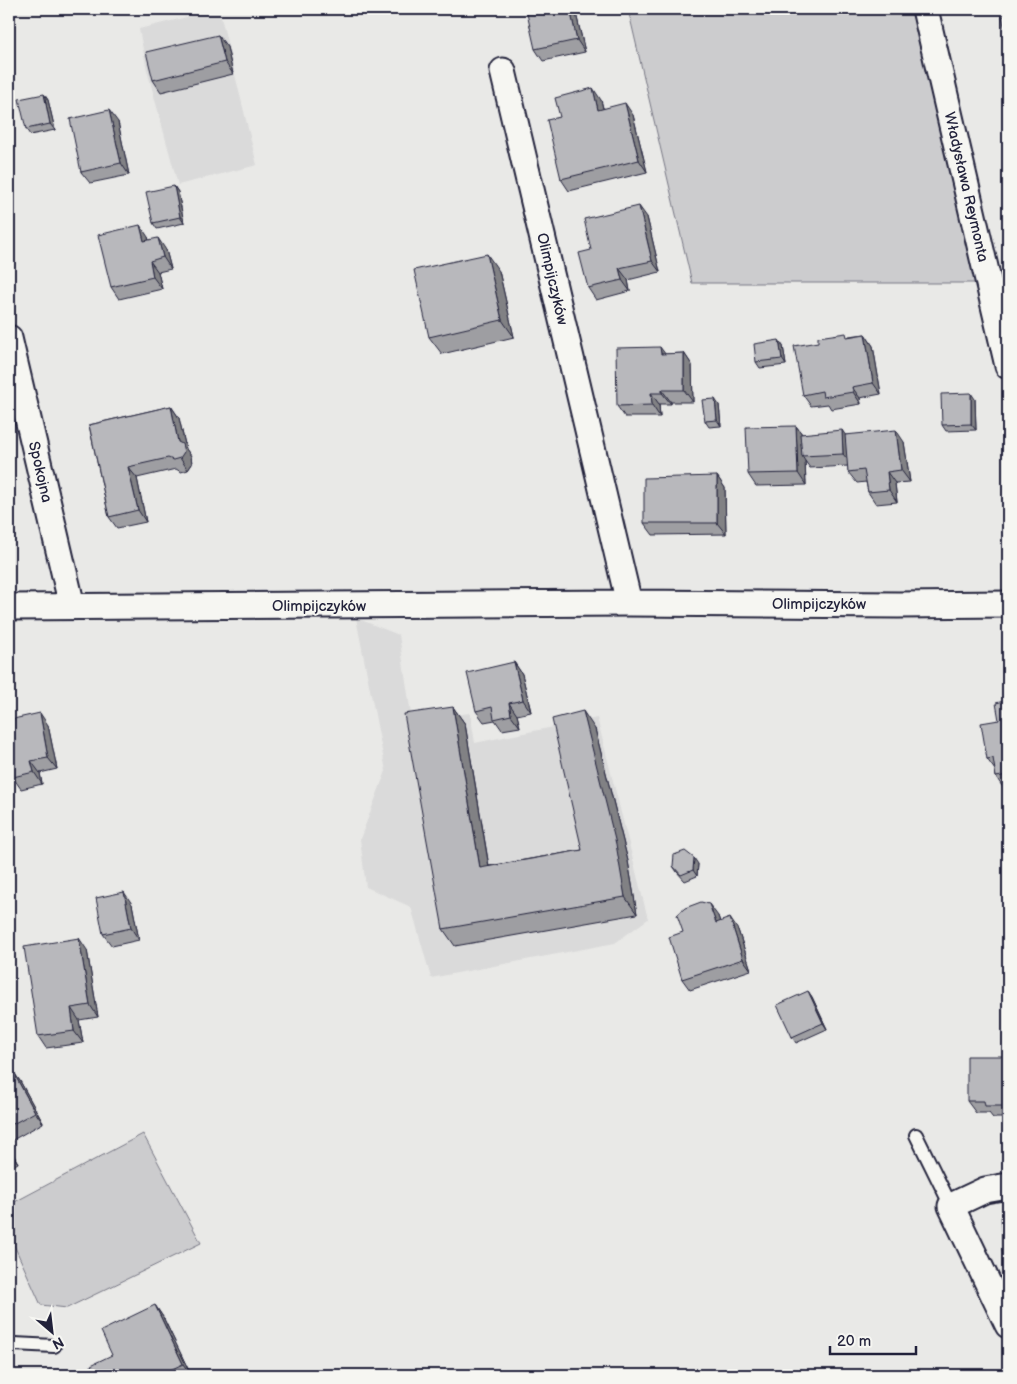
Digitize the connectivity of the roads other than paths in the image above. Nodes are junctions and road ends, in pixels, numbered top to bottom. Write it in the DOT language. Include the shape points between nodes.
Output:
graph roads {
  1 [pos="925,9"];
  2 [pos="503,71"];
  3 [pos="9,338"];
  4 [pos="1008,366"];
  5 [pos="629,603"];
  6 [pos="1008,604"];
  7 [pos="72,606"];
  8 [pos="9,607"];
  9 [pos="916,1134"];
  10 [pos="1008,1186"];
  11 [pos="951,1206"];
  12 [pos="1008,1325"];
  13 [pos="9,1346"];
  14 [pos="54,1346"];
  1 -- 4 [label="street, Władysława Reymonta"];
  2 -- 5 [label="street, Olimpijczyków"];
  3 -- 7 [label="street, Spokojna"];
  5 -- 6 [label="street, Olimpijczyków"];
  5 -- 7 [label="street, Olimpijczyków"];
  7 -- 8 [label="street, Olimpijczyków"];
  9 -- 11 [label="lane"];
  10 -- 11 [label="street" via="985,1190"];
  11 -- 12 [label="street"];
  13 -- 14 [label="lane"];
}
